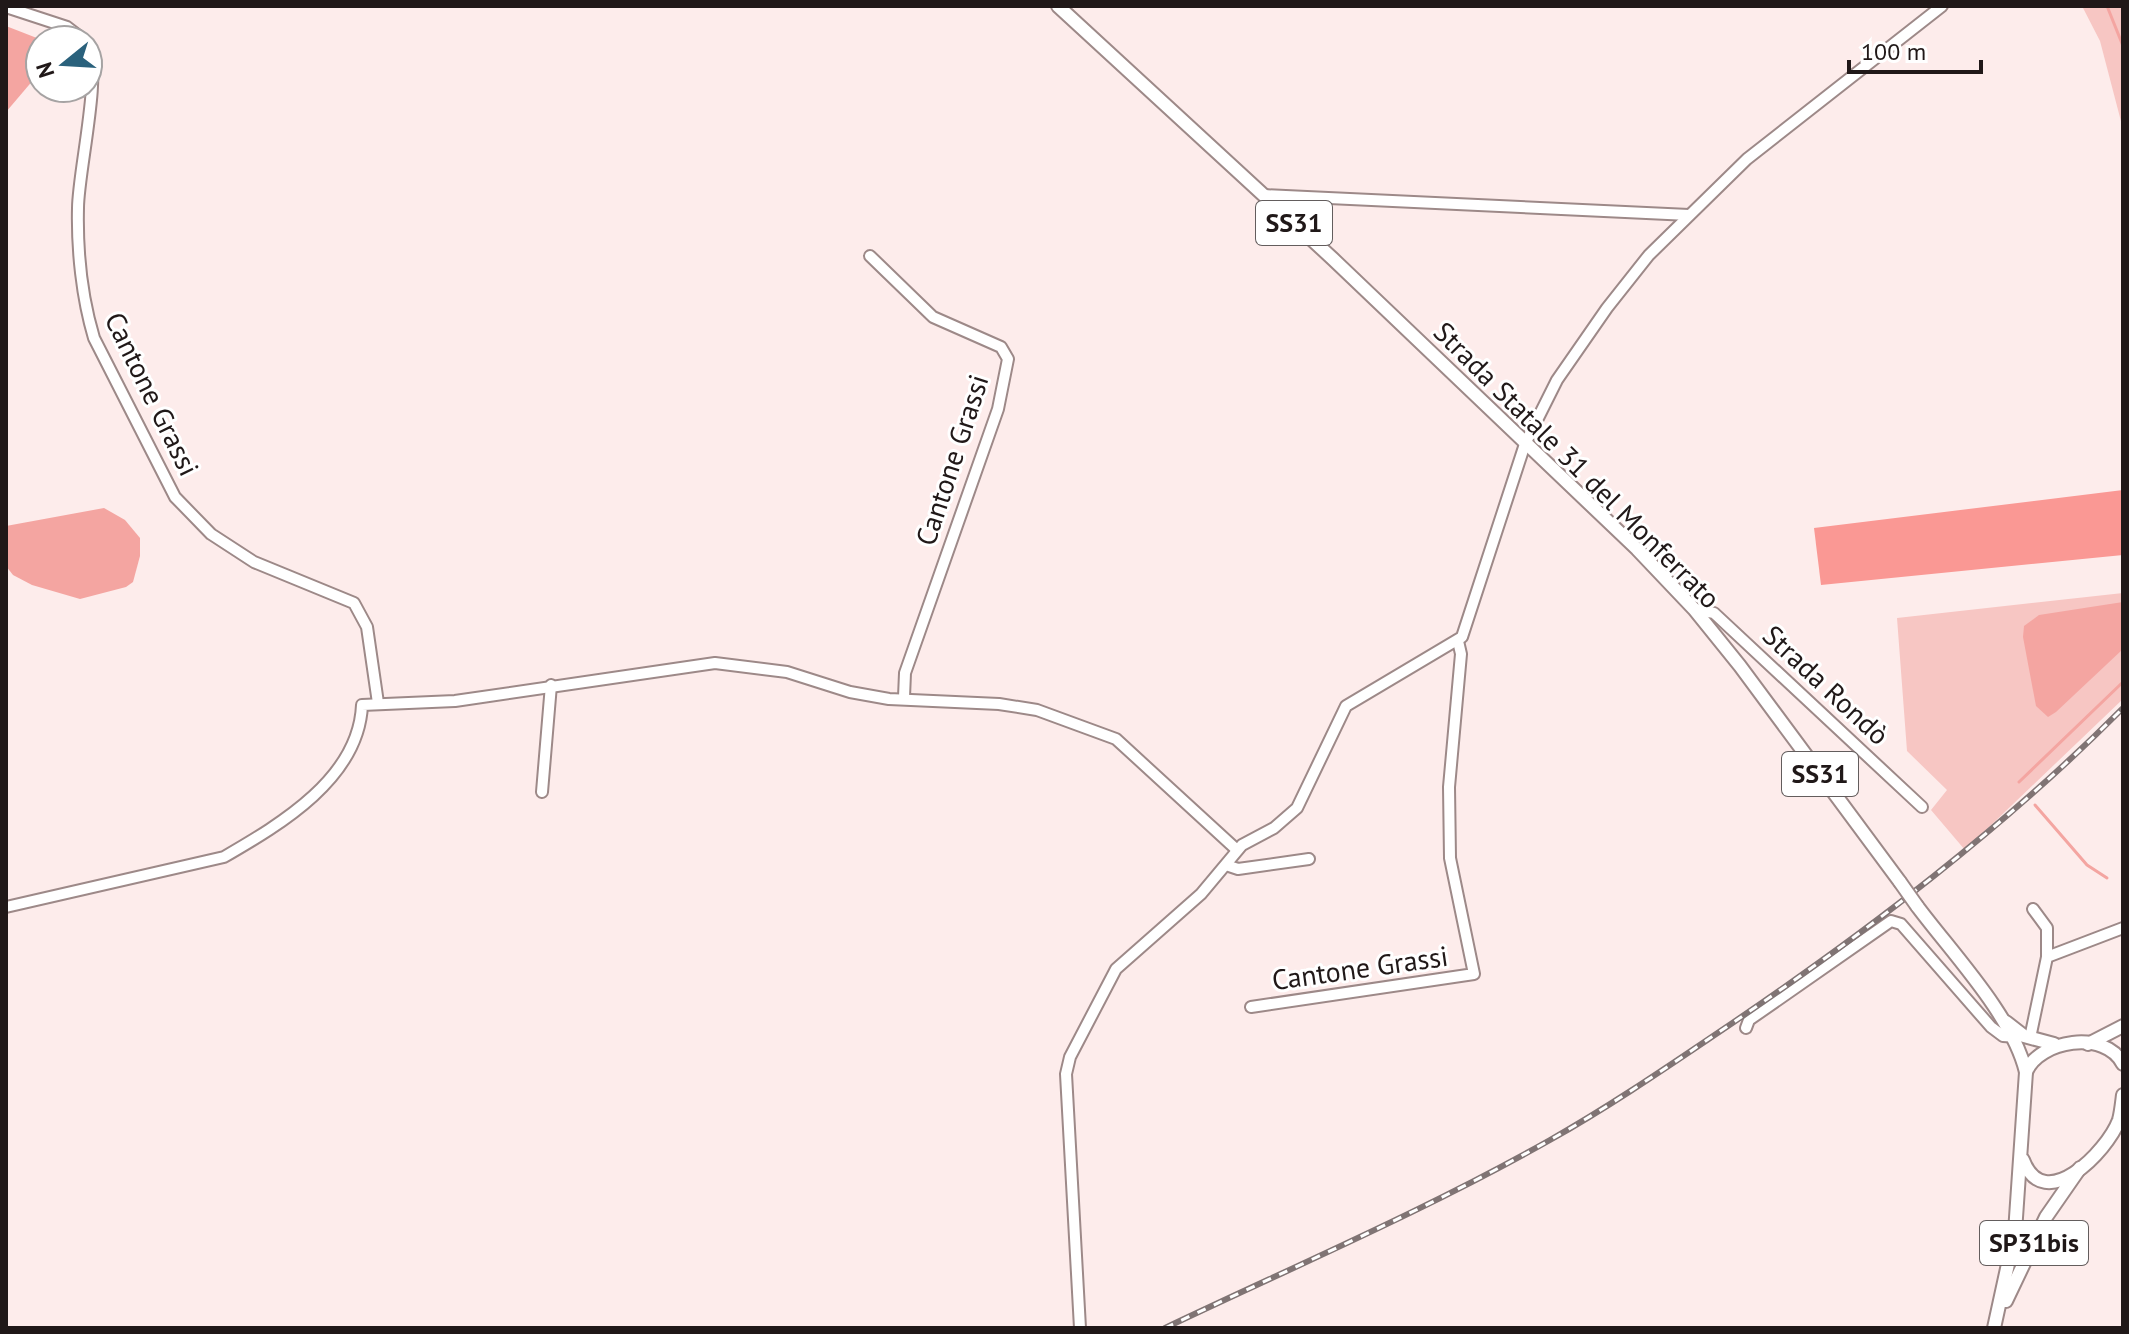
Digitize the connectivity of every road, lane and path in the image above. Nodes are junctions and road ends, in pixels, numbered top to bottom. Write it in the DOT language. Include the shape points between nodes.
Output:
graph roads {
  1 [pos="1058,6"];
  2 [pos="1942,6"];
  3 [pos="6,7"];
  4 [pos="58,24"];
  5 [pos="89,104"];
  6 [pos="1263,195"];
  7 [pos="1689,215"];
  8 [pos="870,256"];
  9 [pos="1525,444"];
  10 [pos="1694,609"];
  11 [pos="1458,641"];
  12 [pos="551,685"];
  13 [pos="904,697"];
  14 [pos="378,703"];
  15 [pos="542,792"];
  16 [pos="1922,807"];
  17 [pos="1237,850"];
  18 [pos="1309,859"];
  19 [pos="1226,865"];
  20 [pos="6,907"];
  21 [pos="2033,909"];
  22 [pos="2122,929"];
  23 [pos="2047,957"];
  24 [pos="1251,1007"];
  25 [pos="2123,1026"];
  26 [pos="1746,1028"];
  27 [pos="2022,1037"];
  28 [pos="2061,1044"];
  29 [pos="2085,1045"];
  30 [pos="2123,1064"];
  31 [pos="2026,1072"];
  32 [pos="2123,1095"];
  33 [pos="2022,1157"];
  34 [pos="2080,1168"];
  35 [pos="1995,1325"];
  36 [pos="1080,1328"];
  1 -- 6 [label="main road, Strada Statale 31 del Monferrato / SS31"];
  2 -- 7 [label="street, Cantone Grassi" via="1747,159"];
  3 -- 4 [label="street"];
  5 -- 14 [label="street, Cantone Grassi" via="78,207 86,312 94,338 175,497 211,534 254,562 354,603 367,627"];
  6 -- 7 [label="street"];
  6 -- 9 [label="main road, Strada Statale 31 del Monferrato / SS31"];
  7 -- 9 [label="street, Cantone Grassi" via="1607,308 1557,380"];
  8 -- 13 [label="street, Cantone Grassi" via="933,317 1001,347 1008,359 998,409 905,673"];
  9 -- 10 [label="main road, Strada Statale 31 del Monferrato / SS31"];
  9 -- 11 [label="street, Cantone Grassi" via="1468,625"];
  10 -- 16 [label="street, Strada Rondò" via="1714,613"];
  10 -- 27 [label="main road, Strada Statale 31 del Monferrato / SS31, bridge" via="1998,1015"];
  11 -- 17 [label="street" via="1354,698 1332,729 1297,808"];
  11 -- 24 [label="street, Cantone Grassi" via="1450,858 1474,974"];
  12 -- 13 [label="street" via="715,663 787,672 850,692"];
  12 -- 14 [label="street" via="455,701"];
  12 -- 15 [label="street"];
  13 -- 17 [label="street" via="1037,710 1116,739"];
  14 -- 20 [label="street" via="362,705 357,740 340,769 286,815 224,857"];
  17 -- 19 [label="street"];
  18 -- 19 [label="street" via="1238,869"];
  19 -- 36 [label="street" via="1116,969 1067,1065"];
  21 -- 23 [label="street" via="2047,928"];
  22 -- 23 [label="street"];
  23 -- 27 [label="street"];
  25 -- 29 [label="main road"];
  26 -- 27 [label="street" via="1749,1020 1891,921 1901,924 1991,1027"];
  27 -- 28 [label="main road, Strada Statale 31 del Monferrato / SS31"];
  27 -- 31 [label="main road, Strada Statale 31 del Monferrato / SS31"];
  28 -- 29 [label="main road, Strada Statale 31 del Monferrato"];
  28 -- 31 [label="main road" via="2037,1055"];
  29 -- 30 [label="main road" via="2109,1050"];
  31 -- 33 [label="main road"];
  32 -- 34 [label="main road" via="2118,1121"];
  33 -- 34 [label="main road" via="2027,1171 2046,1183 2060,1182"];
  33 -- 35 [label="main road, SP31bis" via="2015,1232"];
  34 -- 35 [label="main road, SP31bis" via="2046,1217"];
}
